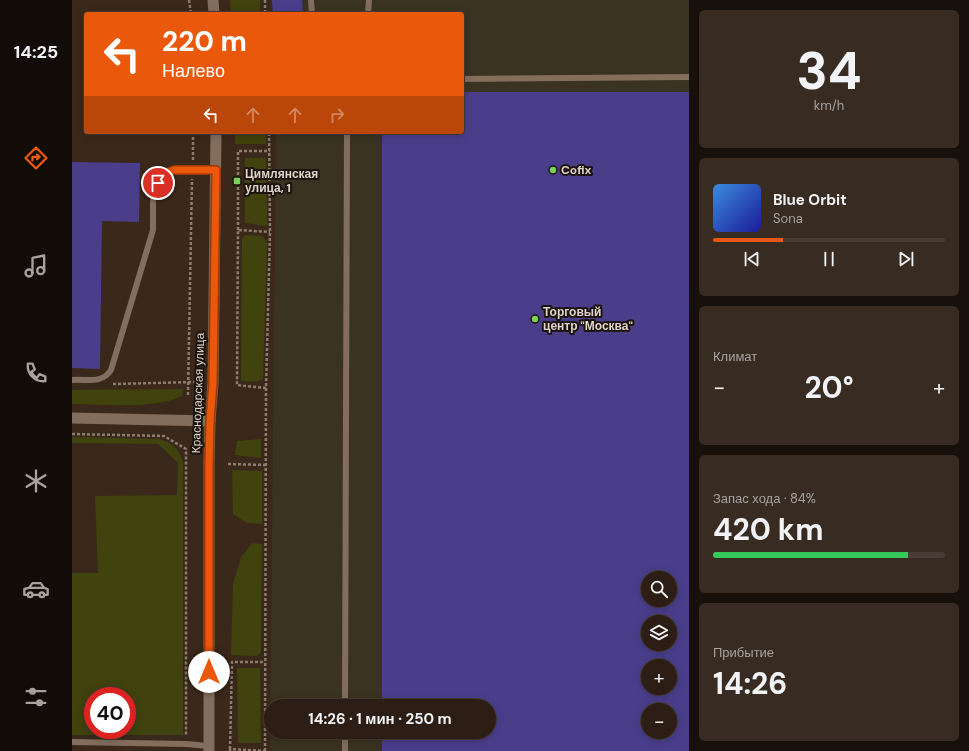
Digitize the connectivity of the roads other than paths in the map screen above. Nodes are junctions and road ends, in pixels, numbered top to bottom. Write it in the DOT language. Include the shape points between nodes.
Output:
graph roads {
  1 [pos="213,0"];
  2 [pos="311,0"];
  3 [pos="369,0"];
  4 [pos="214,12"];
  5 [pos="312,12"];
  6 [pos="368,12"];
  7 [pos="689,77"];
  8 [pos="464,79"];
  9 [pos="216,134"];
  10 [pos="347,134"];
  11 [pos="216,170"];
  12 [pos="72,380"];
  13 [pos="72,418"];
  14 [pos="210,421"];
  15 [pos="345,699"];
  16 [pos="345,739"];
  17 [pos="72,742"];
  18 [pos="209,748"];
  19 [pos="345,751"];
  1 -- 4 [label="street"];
  2 -- 5 [label="lane"];
  3 -- 6 [label="lane"];
  7 -- 8 [label="lane"];
  9 -- 11 [label="street, Краснодарская улица"];
  10 -- 15 [label="lane"];
  11 -- 12 [label="lane" via="174,170 162,175 153,190 153,230 111,370 101,379"];
  11 -- 14 [label="street, Краснодарская улица" via="213,383"];
  13 -- 14 [label="street"];
  14 -- 18 [label="street, Краснодарская улица"];
  16 -- 19 [label="lane"];
  17 -- 18 [label="lane" via="186,744"];
}
